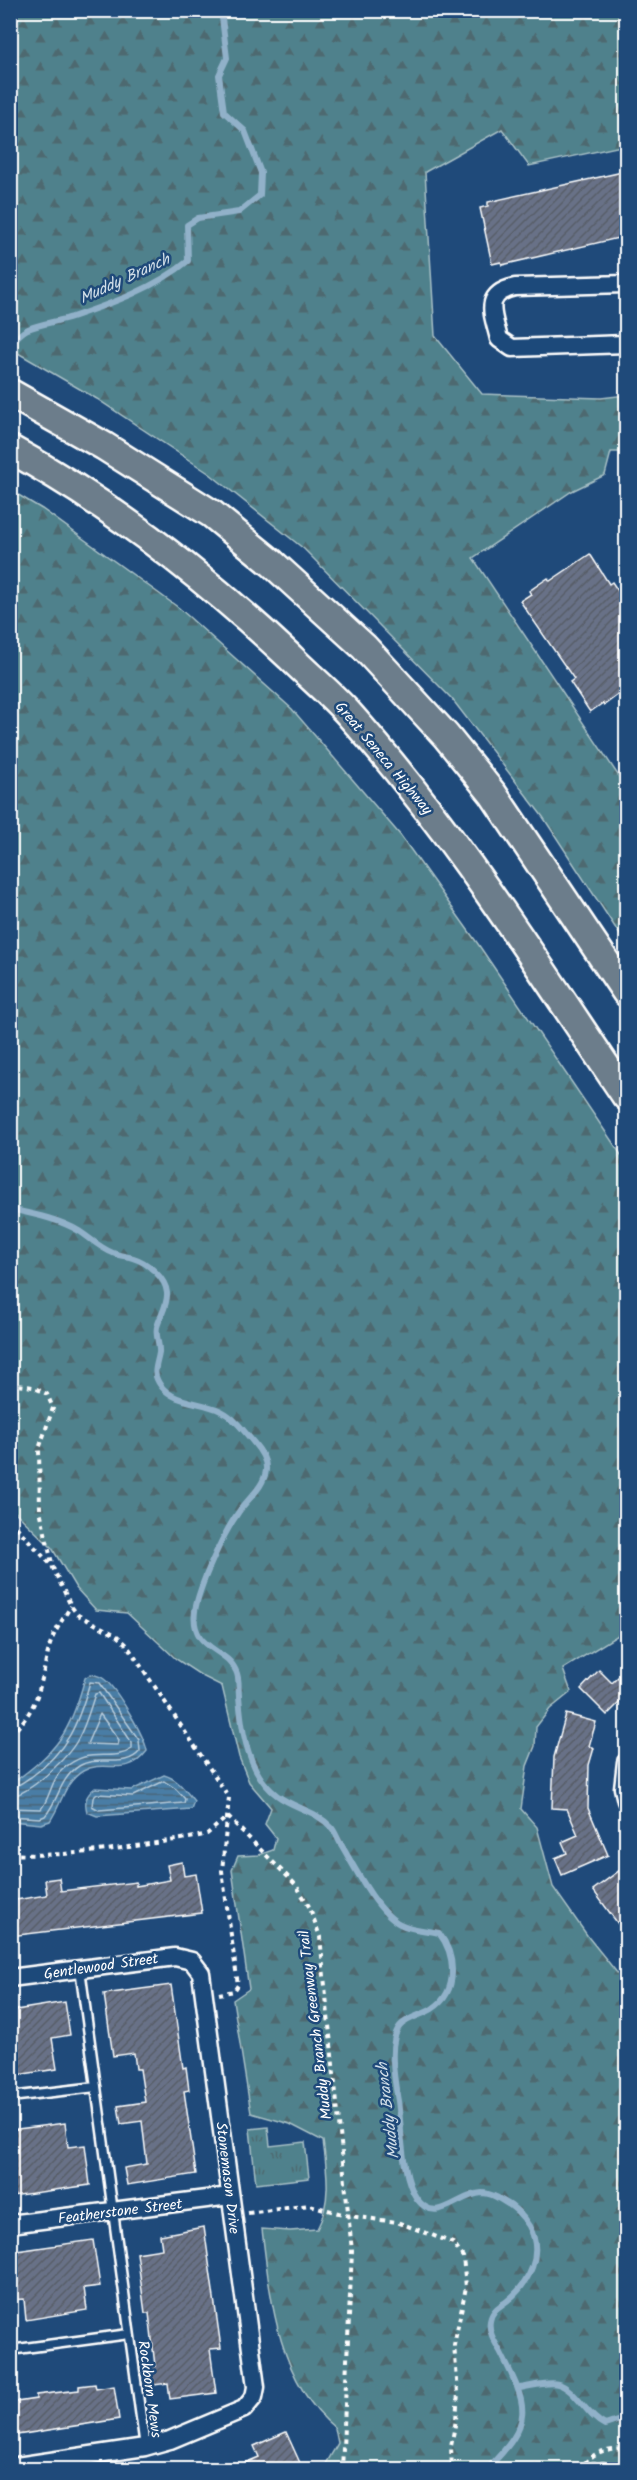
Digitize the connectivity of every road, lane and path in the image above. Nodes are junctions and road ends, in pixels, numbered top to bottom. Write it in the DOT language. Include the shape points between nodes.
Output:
graph roads {
  1 [pos="627,284"];
  2 [pos="627,344"];
  3 [pos="10,393"];
  4 [pos="10,449"];
  5 [pos="627,992"];
  6 [pos="627,1096"];
  7 [pos="10,1384"];
  8 [pos="10,1520"];
  9 [pos="53,1568"];
  10 [pos="71,1606"];
  11 [pos="10,1735"];
  12 [pos="627,1762"];
  13 [pos="627,1800"];
  14 [pos="227,1817"];
  15 [pos="10,1854"];
  16 [pos="192,1961"];
  17 [pos="80,1969"];
  18 [pos="10,1978"];
  19 [pos="204,1997"];
  20 [pos="96,2087"];
  21 [pos="10,2097"];
  22 [pos="230,2196"];
  23 [pos="114,2212"];
  24 [pos="233,2215"];
  25 [pos="349,2216"];
  26 [pos="10,2224"];
  27 [pos="129,2334"];
  28 [pos="10,2350"];
  29 [pos="145,2447"];
  30 [pos="627,2448"];
  31 [pos="627,2463"];
  32 [pos="12,2468"];
  33 [pos="580,2468"];
  34 [pos="342,2469"];
  35 [pos="452,2469"];
  1 -- 2 [label="street" via="515,287 500,292 491,305 499,339 512,348"];
  3 -- 5 [label="main road" via="212,514 364,648 446,736 493,794"];
  4 -- 6 [label="main road, Great Seneca Highway" via="65,479 156,543 248,618 348,713 441,825"];
  7 -- 9 [label="path" via="33,1387 47,1394 52,1408 39,1449 40,1510"];
  8 -- 9 [label="path"];
  9 -- 10 [label="path"];
  10 -- 11 [label="path" via="53,1636 33,1708"];
  10 -- 14 [label="path" via="78,1615 116,1635 137,1659 229,1797"];
  12 -- 13 [label="street" via="623,1788"];
  14 -- 15 [label="path" via="207,1834 195,1837 104,1851"];
  14 -- 19 [label="path" via="222,1871 237,1985 234,1991"];
  14 -- 25 [label="path, Muddy Branch Greenway Trail" via="296,1886 310,1908 320,1937"];
  16 -- 17 [label="street, Gentlewood Street" via="175,1957"];
  16 -- 19 [label="street, Stonemason Drive" via="201,1973"];
  17 -- 18 [label="street, Gentlewood Street"];
  17 -- 20 [label="lane, Rockborn Mews"];
  19 -- 22 [label="street, Stonemason Drive"];
  20 -- 21 [label="lane"];
  20 -- 23 [label="lane, Rockborn Mews"];
  22 -- 23 [label="street, Featherstone Street"];
  22 -- 24 [label="street, Stonemason Drive"];
  23 -- 26 [label="street, Featherstone Street"];
  23 -- 27 [label="lane, Rockborn Mews"];
  24 -- 25 [label="path" via="309,2205"];
  24 -- 29 [label="street, Stonemason Drive" via="256,2387 254,2397 244,2409"];
  25 -- 34 [label="path, Muddy Branch Greenway Trail" via="352,2251"];
  25 -- 35 [label="path" via="397,2222 429,2232 453,2243 463,2257 466,2287 454,2345 458,2392"];
  27 -- 28 [label="lane, Rockborn Mews"];
  27 -- 29 [label="lane, Rockborn Mews"];
  29 -- 32 [label="street"];
  30 -- 33 [label="path" via="596,2452"];
  31 -- 33 [label="path" via="593,2463"];
}
